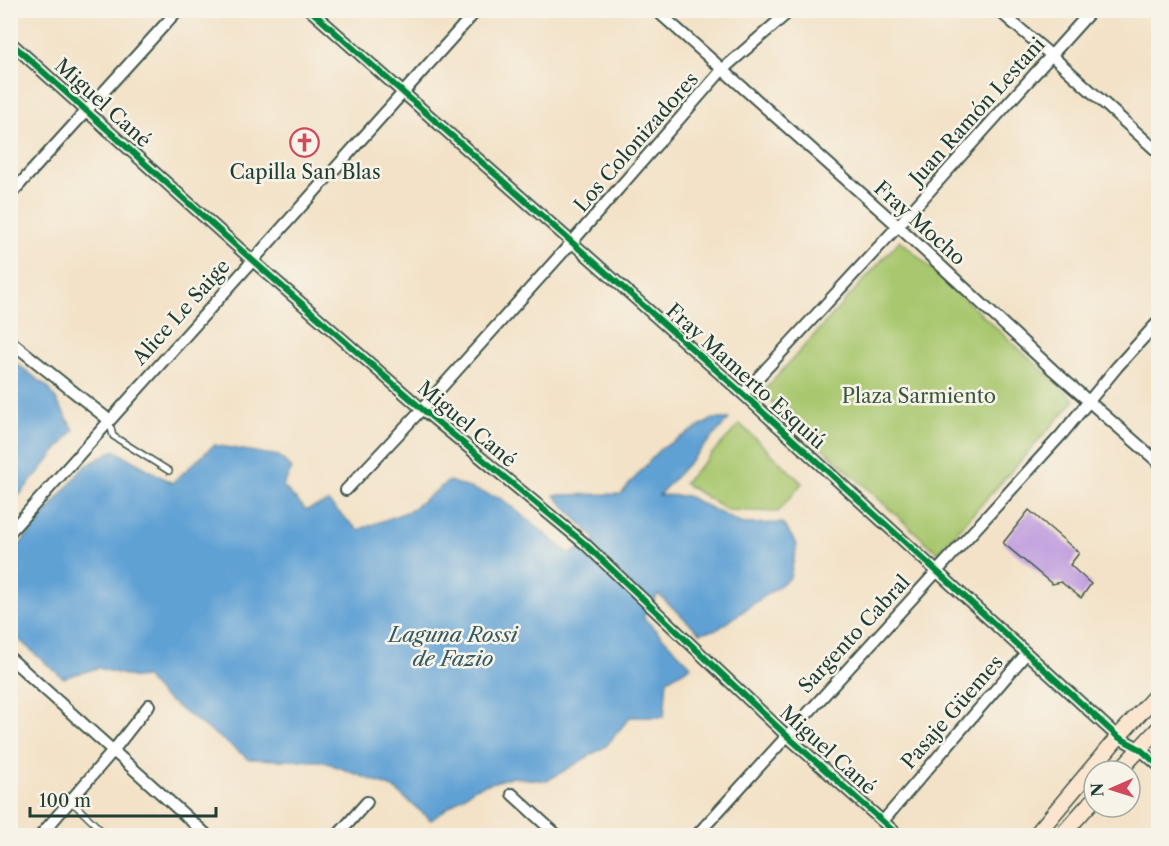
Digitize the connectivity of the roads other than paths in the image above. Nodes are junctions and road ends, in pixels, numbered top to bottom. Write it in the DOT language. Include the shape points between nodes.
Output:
graph roads {
  1 [pos="178,10"];
  2 [pos="310,10"];
  3 [pos="477,10"];
  4 [pos="656,10"];
  5 [pos="791,10"];
  6 [pos="998,10"];
  7 [pos="1092,10"];
  8 [pos="10,42"];
  9 [pos="1052,56"];
  10 [pos="722,70"];
  11 [pos="403,94"];
  12 [pos="88,112"];
  13 [pos="1158,152"];
  14 [pos="10,195"];
  15 [pos="898,226"];
  16 [pos="572,242"];
  17 [pos="252,260"];
  18 [pos="1158,322"];
  19 [pos="10,341"];
  20 [pos="743,394"];
  21 [pos="1089,400"];
  22 [pos="422,409"];
  23 [pos="109,420"];
  24 [pos="1158,462"];
  25 [pos="169,471"];
  26 [pos="346,490"];
  27 [pos="10,532"];
  28 [pos="936,571"];
  29 [pos="1026,654"];
  30 [pos="10,658"];
  31 [pos="1158,693"];
  32 [pos="149,705"];
  33 [pos="1158,729"];
  34 [pos="786,735"];
  35 [pos="1118,737"];
  36 [pos="1140,749"];
  37 [pos="113,751"];
  38 [pos="1130,759"];
  39 [pos="1158,765"];
  40 [pos="512,794"];
  41 [pos="70,801"];
  42 [pos="367,802"];
  43 [pos="1082,812"];
  44 [pos="883,821"];
  45 [pos="40,836"];
  46 [pos="107,836"];
  47 [pos="208,836"];
  48 [pos="337,836"];
  49 [pos="558,836"];
  50 [pos="696,836"];
  51 [pos="899,836"];
  52 [pos="1035,836"];
  53 [pos="1061,836"];
  1 -- 12 [label="street"];
  2 -- 11 [label="street, Fray Mamerto Esquiú"];
  3 -- 11 [label="street, Alice Le Saige"];
  4 -- 10 [label="street, Fray Mocho"];
  5 -- 10 [label="street, Los Colonizadores"];
  6 -- 9 [label="street"];
  7 -- 9 [label="street, Juan Ramón Lestani"];
  8 -- 12 [label="street, Miguel Cané"];
  9 -- 13 [label="street"];
  9 -- 15 [label="street, Juan Ramón Lestani"];
  10 -- 15 [label="street, Fray Mocho"];
  10 -- 16 [label="street, Los Colonizadores"];
  11 -- 16 [label="street, Fray Mamerto Esquiú"];
  11 -- 17 [label="street, Alice Le Saige"];
  12 -- 14 [label="street"];
  12 -- 17 [label="street, Miguel Cané"];
  15 -- 20 [label="street, Juan Ramón Lestani"];
  15 -- 21 [label="street, Fray Mocho"];
  16 -- 20 [label="street, Fray Mamerto Esquiú"];
  16 -- 22 [label="street, Los Colonizadores"];
  17 -- 22 [label="street, Miguel Cané"];
  17 -- 23 [label="street, Alice Le Saige"];
  18 -- 21 [label="street, Sargento Cabral"];
  19 -- 23 [label="street"];
  20 -- 28 [label="street, Fray Mamerto Esquiú"];
  21 -- 24 [label="street, Fray Mocho"];
  21 -- 28 [label="street, Sargento Cabral"];
  22 -- 26 [label="street, Los Colonizadores"];
  22 -- 34 [label="street, Miguel Cané" via="584,543"];
  23 -- 25 [label="lane" via="113,436"];
  23 -- 27 [label="street, Alice Le Saige"];
  28 -- 29 [label="street, Fray Mamerto Esquiú"];
  28 -- 34 [label="street, Sargento Cabral"];
  29 -- 35 [label="street, Fray Mamerto Esquiú"];
  29 -- 44 [label="street, Pasaje Güemes"];
  30 -- 37 [label="street"];
  31 -- 35 [label="main road"];
  32 -- 37 [label="street"];
  33 -- 36 [label="main road"];
  34 -- 44 [label="street, Miguel Cané"];
  34 -- 50 [label="street, Sargento Cabral"];
  35 -- 36 [label="street, Fray Mamerto Esquiú"];
  35 -- 52 [label="main road"];
  36 -- 38 [label="main road"];
  36 -- 39 [label="street, Fray Mamerto Esquiú"];
  37 -- 41 [label="street"];
  37 -- 47 [label="street"];
  40 -- 49 [label="street"];
  41 -- 45 [label="street"];
  41 -- 46 [label="lane"];
  42 -- 48 [label="street"];
  43 -- 53 [label="main road"];
  44 -- 51 [label="street, Miguel Cané"];
}
